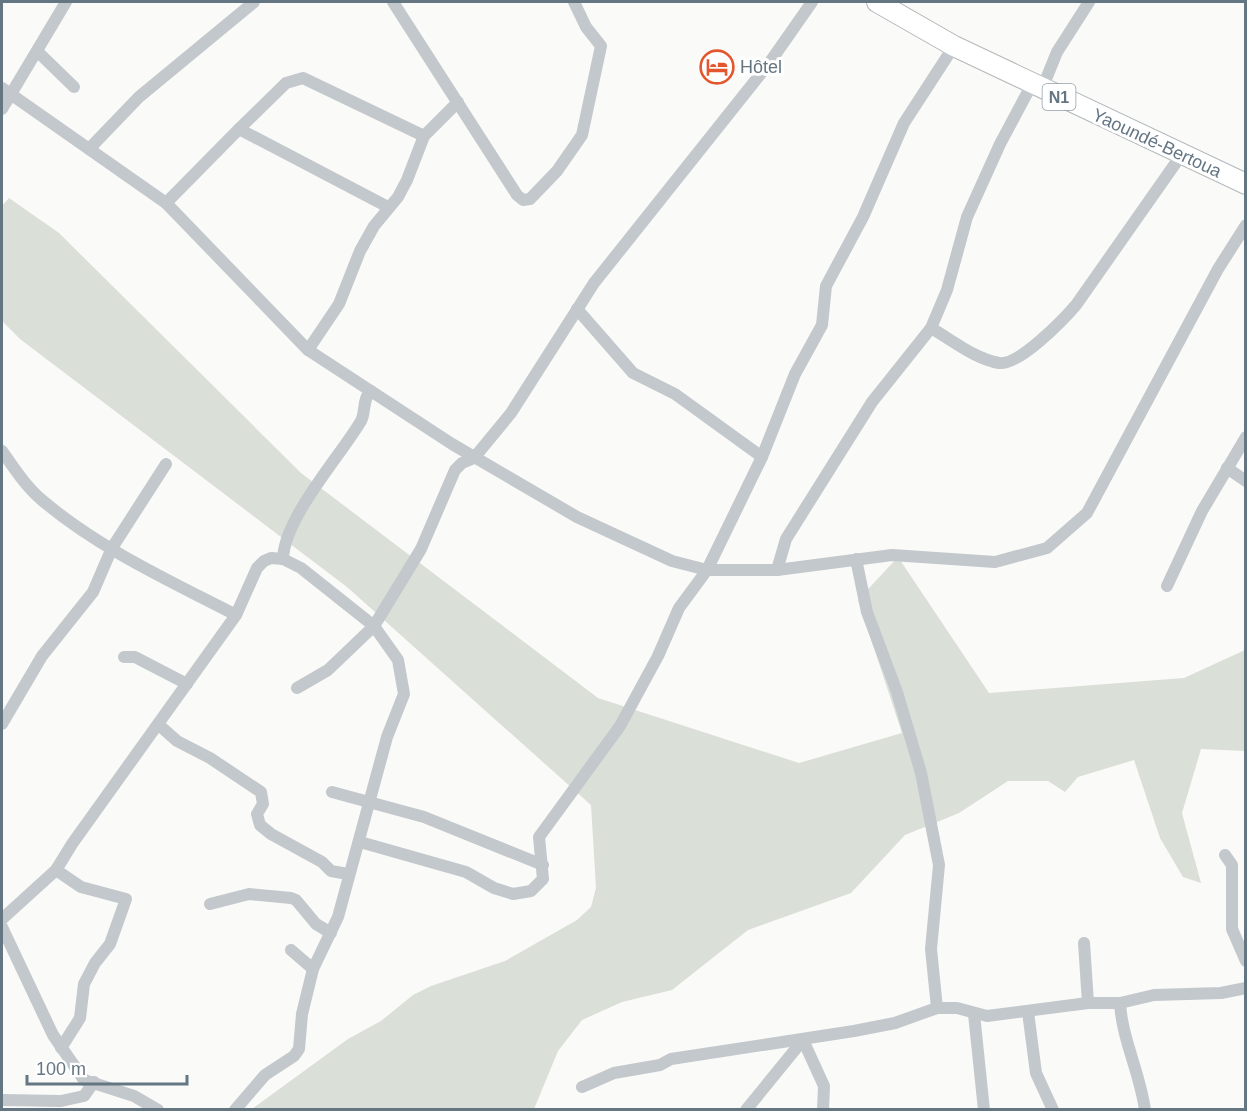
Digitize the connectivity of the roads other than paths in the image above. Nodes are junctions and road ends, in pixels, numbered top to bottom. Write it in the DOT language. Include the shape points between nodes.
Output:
graph roads {
  1 [pos="66,2"];
  2 [pos="254,2"];
  3 [pos="393,2"];
  4 [pos="574,2"];
  5 [pos="812,2"];
  6 [pos="877,2"];
  7 [pos="1089,2"];
  8 [pos="954,46"];
  9 [pos="38,52"];
  10 [pos="1037,86"];
  11 [pos="74,87"];
  12 [pos="6,91"];
  13 [pos="458,102"];
  14 [pos="2,109"];
  15 [pos="239,129"];
  16 [pos="424,136"];
  17 [pos="89,149"];
  18 [pos="1182,154"];
  19 [pos="1245,184"];
  20 [pos="166,203"];
  21 [pos="388,207"];
  22 [pos="1245,225"];
  23 [pos="577,309"];
  24 [pos="931,328"];
  25 [pos="308,350"];
  26 [pos="370,391"];
  27 [pos="1245,437"];
  28 [pos="2,451"];
  29 [pos="762,457"];
  30 [pos="474,458"];
  31 [pos="166,464"];
  32 [pos="1227,468"];
  33 [pos="1245,481"];
  34 [pos="111,548"];
  35 [pos="283,559"];
  36 [pos="856,559"];
  37 [pos="707,570"];
  38 [pos="777,570"];
  39 [pos="1167,586"];
  40 [pos="236,615"];
  41 [pos="374,626"];
  42 [pos="124,657"];
  43 [pos="187,684"];
  44 [pos="297,688"];
  45 [pos="2,724"];
  46 [pos="159,725"];
  47 [pos="332,792"];
  48 [pos="370,804"];
  49 [pos="360,842"];
  50 [pos="1225,855"];
  51 [pos="543,865"];
  52 [pos="56,870"];
  53 [pos="348,874"];
  54 [pos="210,904"];
  55 [pos="2,920"];
  56 [pos="2,927"];
  57 [pos="331,933"];
  58 [pos="1084,943"];
  59 [pos="291,950"];
  60 [pos="1245,961"];
  61 [pos="313,969"];
  62 [pos="1245,988"];
  63 [pos="1088,1003"];
  64 [pos="1120,1003"];
  65 [pos="937,1008"];
  66 [pos="1028,1012"];
  67 [pos="974,1014"];
  68 [pos="803,1040"];
  69 [pos="61,1048"];
  70 [pos="94,1082"];
  71 [pos="582,1087"];
  72 [pos="2,1100"];
  73 [pos="158,1110"];
  74 [pos="235,1110"];
  75 [pos="746,1110"];
  76 [pos="823,1110"];
  77 [pos="984,1110"];
  78 [pos="1053,1110"];
  79 [pos="1145,1110"];
  1 -- 9 [label="street"];
  2 -- 17 [label="street" via="139,97"];
  3 -- 13 [label="street"];
  4 -- 13 [label="street" via="602,51 582,135 530,199 523,200 517,195"];
  5 -- 23 [label="street" via="770,62"];
  6 -- 8 [label="highway, Yaoundé-Bertoua / N1"];
  7 -- 10 [label="street"];
  8 -- 10 [label="highway, Yaoundé-Bertoua / N1"];
  8 -- 29 [label="street" via="904,123 863,217 826,286 822,325 795,374"];
  9 -- 11 [label="street"];
  9 -- 12 [label="street"];
  10 -- 18 [label="highway, Yaoundé-Bertoua / N1"];
  10 -- 24 [label="street" via="1000,144 967,218 947,290"];
  12 -- 14 [label="street"];
  12 -- 17 [label="street"];
  13 -- 16 [label="street"];
  15 -- 16 [label="street" via="286,83 303,78"];
  15 -- 20 [label="street"];
  15 -- 21 [label="street"];
  16 -- 21 [label="street" via="407,180"];
  17 -- 20 [label="street"];
  18 -- 19 [label="highway, Yaoundé-Bertoua / N1"];
  18 -- 24 [label="street" via="1070,312 1012,361 1000,363 977,354"];
  20 -- 25 [label="street"];
  21 -- 25 [label="street" via="360,251 339,304"];
  22 -- 36 [label="street" via="1087,513 1047,548 995,562 892,555"];
  23 -- 29 [label="street" via="633,373 675,394"];
  23 -- 30 [label="street" via="511,413"];
  24 -- 38 [label="street" via="872,402 786,539"];
  25 -- 26 [label="street"];
  26 -- 30 [label="street"];
  26 -- 35 [label="street" via="363,418 304,504 283,547"];
  27 -- 32 [label="street"];
  28 -- 34 [label="street" via="43,501"];
  29 -- 37 [label="street"];
  30 -- 37 [label="street" via="614,535 672,561"];
  30 -- 41 [label="street" via="455,470 421,549"];
  31 -- 34 [label="street"];
  32 -- 33 [label="street"];
  32 -- 39 [label="street"];
  34 -- 40 [label="street"];
  34 -- 45 [label="street" via="93,592 42,656"];
  35 -- 40 [label="street" via="271,558 257,568"];
  35 -- 41 [label="street" via="301,568"];
  36 -- 38 [label="street"];
  36 -- 65 [label="street" via="867,612 897,692 921,773 939,866 931,949"];
  37 -- 38 [label="street"];
  37 -- 51 [label="street" via="679,608 620,726 539,837"];
  40 -- 43 [label="street"];
  41 -- 44 [label="street" via="328,670"];
  41 -- 48 [label="street" via="398,660 404,694 387,737"];
  42 -- 43 [label="street" via="135,657"];
  43 -- 46 [label="street"];
  46 -- 52 [label="street"];
  46 -- 53 [label="street" via="177,741 261,792 263,804 257,814 260,825 331,871"];
  47 -- 48 [label="street"];
  48 -- 49 [label="street"];
  48 -- 51 [label="street" via="424,817"];
  49 -- 51 [label="street" via="466,872 513,894 531,891 543,879"];
  49 -- 53 [label="street"];
  50 -- 60 [label="street" via="1232,865 1232,929"];
  52 -- 55 [label="street"];
  52 -- 69 [label="street" via="81,887 126,899 110,944 84,984 80,1018"];
  53 -- 57 [label="street"];
  54 -- 57 [label="street" via="249,894 291,898 316,924"];
  56 -- 69 [label="street"];
  57 -- 61 [label="street"];
  58 -- 63 [label="street"];
  59 -- 61 [label="street"];
  61 -- 74 [label="street" via="302,1014 299,1049 265,1075"];
  62 -- 64 [label="street"];
  63 -- 64 [label="street"];
  63 -- 66 [label="street"];
  64 -- 79 [label="street" via="1122,1027"];
  65 -- 67 [label="street" via="957,1008"];
  65 -- 68 [label="street" via="896,1023"];
  66 -- 67 [label="street"];
  66 -- 78 [label="street" via="1036,1073"];
  67 -- 77 [label="street"];
  68 -- 71 [label="street" via="671,1059 660,1065 614,1073"];
  68 -- 75 [label="street"];
  68 -- 76 [label="street" via="824,1086"];
  69 -- 70 [label="street" via="84,1080"];
  70 -- 72 [label="street" via="84,1096 62,1101"];
  70 -- 73 [label="street" via="134,1096"];
}
